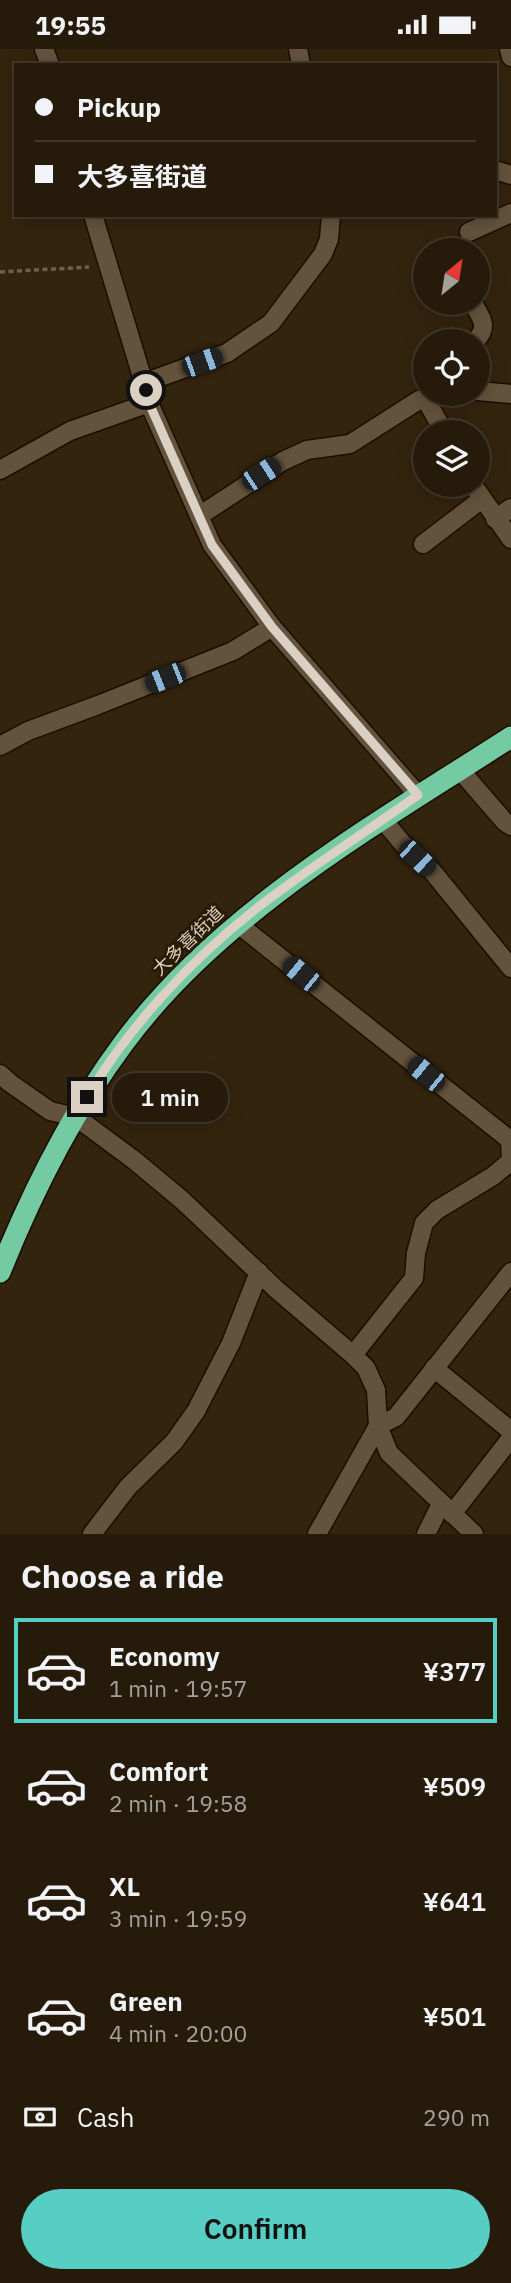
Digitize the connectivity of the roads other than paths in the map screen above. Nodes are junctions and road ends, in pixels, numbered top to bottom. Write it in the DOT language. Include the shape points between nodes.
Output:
graph roads {
  1 [pos="509,49"];
  2 [pos="511,57"];
  3 [pos="511,213"];
  4 [pos="94,217"];
  5 [pos="331,217"];
  6 [pos="469,232"];
  7 [pos="490,392"];
  8 [pos="511,394"];
  9 [pos="147,397"];
  10 [pos="413,406"];
  11 [pos="0,470"];
  12 [pos="473,497"];
  13 [pos="481,497"];
  14 [pos="511,508"];
  15 [pos="198,516"];
  16 [pos="495,519"];
  17 [pos="511,539"];
  18 [pos="423,544"];
  19 [pos="272,627"];
  20 [pos="511,737"];
  21 [pos="0,746"];
  22 [pos="460,770"];
  23 [pos="418,795"];
  24 [pos="383,820"];
  25 [pos="511,826"];
  26 [pos="238,924"];
  27 [pos="511,968"];
  28 [pos="0,1074"];
  29 [pos="76,1117"];
  30 [pos="0,1272"];
  31 [pos="258,1272"];
  32 [pos="511,1272"];
  33 [pos="353,1355"];
  34 [pos="434,1369"];
  35 [pos="378,1426"];
  36 [pos="511,1431"];
  37 [pos="511,1438"];
  38 [pos="447,1509"];
  39 [pos="92,1534"];
  40 [pos="317,1534"];
  41 [pos="426,1534"];
  42 [pos="474,1534"];
  1 -- 2 [label="street"];
  3 -- 6 [label="street"];
  4 -- 9 [label="street"];
  5 -- 9 [label="street" via="323,254 271,323 227,353 152,380"];
  7 -- 8 [label="street"];
  9 -- 11 [label="street" via="70,431"];
  9 -- 15 [label="street"];
  10 -- 15 [label="street" via="350,444 307,450 282,461"];
  12 -- 18 [label="street"];
  13 -- 16 [label="street"];
  14 -- 16 [label="street"];
  15 -- 19 [label="street" via="212,545"];
  16 -- 17 [label="street"];
  19 -- 21 [label="street" via="233,651"];
  19 -- 23 [label="street"];
  20 -- 22 [label="highway, 大多喜街道"];
  22 -- 23 [label="highway, 大多喜街道"];
  22 -- 25 [label="street"];
  23 -- 24 [label="highway, 大多喜街道"];
  24 -- 26 [label="highway, 大多喜街道"];
  24 -- 27 [label="street" via="432,871"];
  26 -- 29 [label="highway, 大多喜街道" via="132,1032"];
  26 -- 33 [label="street" via="510,1140 510,1161 424,1223 414,1278"];
  28 -- 29 [label="street" via="50,1111"];
  29 -- 30 [label="highway, 大多喜街道" via="31,1198"];
  29 -- 31 [label="street" via="172,1192"];
  31 -- 33 [label="street"];
  31 -- 39 [label="street" via="231,1343 196,1411"];
  32 -- 34 [label="street"];
  33 -- 35 [label="street" via="366,1368 376,1390"];
  34 -- 35 [label="street" via="396,1416"];
  34 -- 36 [label="street"];
  35 -- 38 [label="street" via="390,1453"];
  35 -- 40 [label="street"];
  37 -- 38 [label="street"];
  38 -- 41 [label="street"];
  38 -- 42 [label="street"];
}
